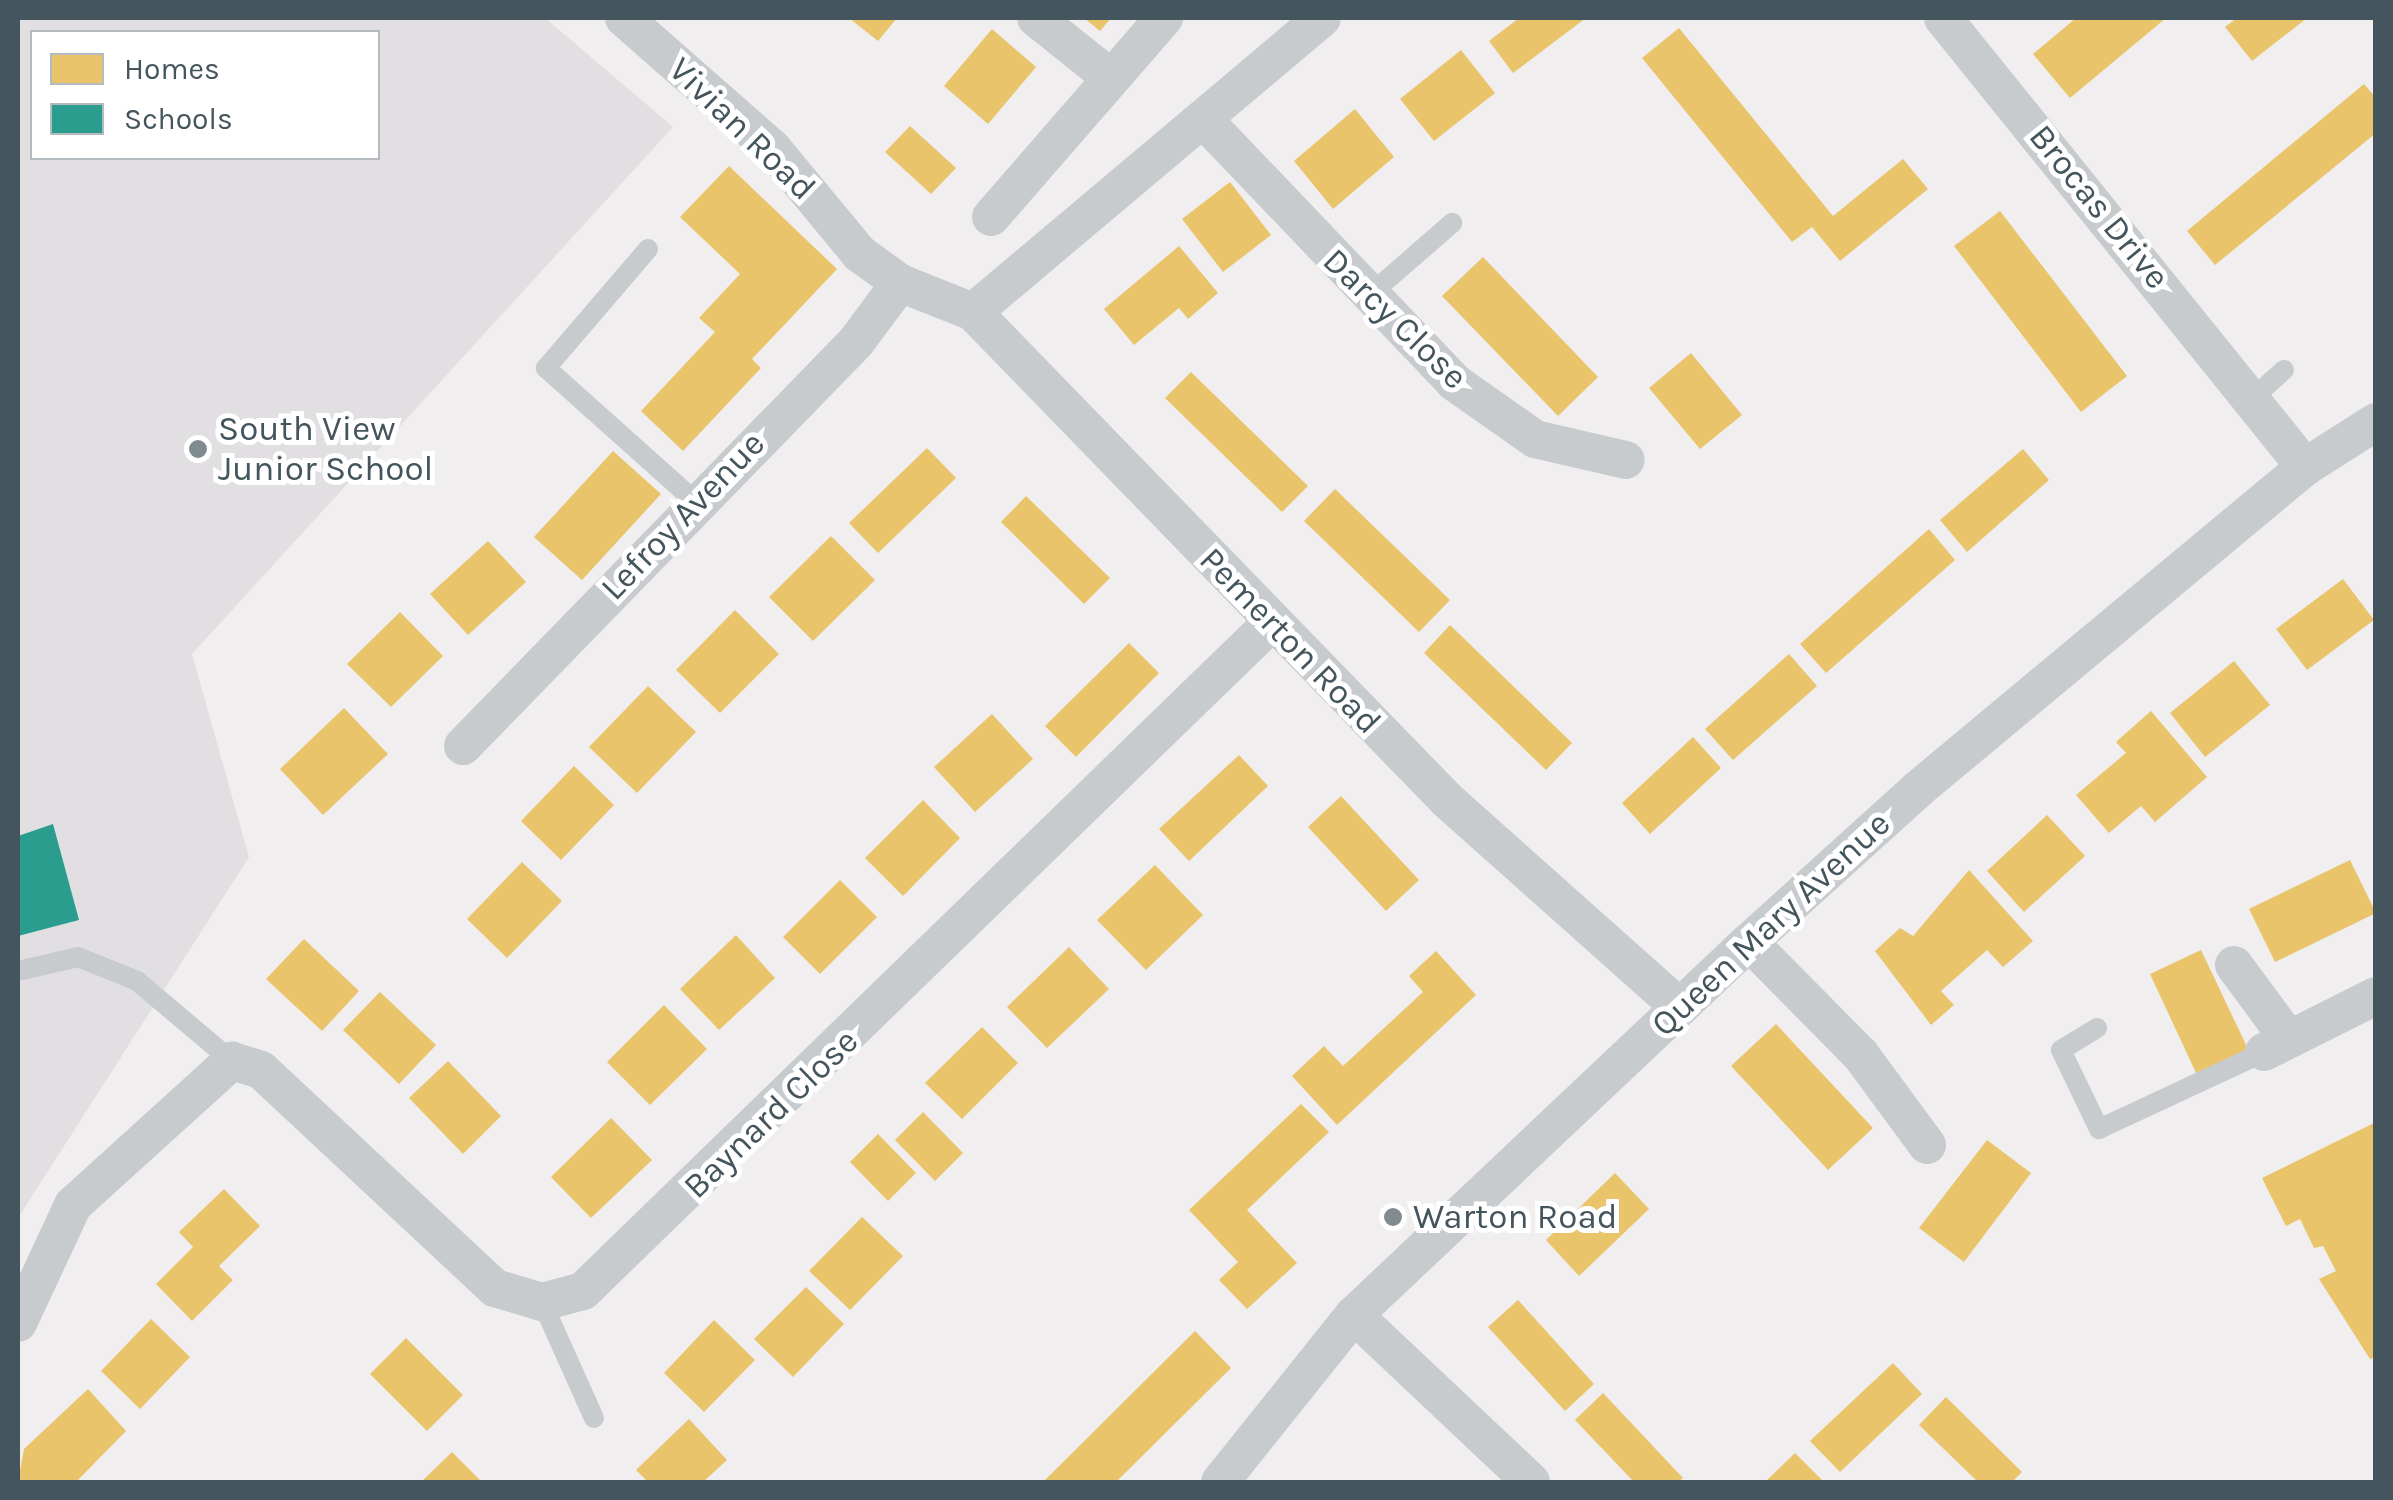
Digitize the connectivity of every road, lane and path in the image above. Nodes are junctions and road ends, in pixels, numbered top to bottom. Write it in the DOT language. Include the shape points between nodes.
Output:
graph roads {
  1 [pos="624,18"];
  2 [pos="1036,18"];
  3 [pos="1164,18"];
  4 [pos="1322,18"];
  5 [pos="1943,18"];
  6 [pos="1111,78"];
  7 [pos="1203,119"];
  8 [pos="991,218"];
  9 [pos="1452,223"];
  10 [pos="648,249"];
  11 [pos="900,282"];
  12 [pos="1365,299"];
  13 [pos="973,312"];
  14 [pos="2284,370"];
  15 [pos="2255,396"];
  16 [pos="2376,422"];
  17 [pos="1626,460"];
  18 [pos="2305,467"];
  19 [pos="695,501"];
  20 [pos="1271,623"];
  21 [pos="460,744"];
  22 [pos="1749,942"];
  23 [pos="2234,964"];
  24 [pos="18,971"];
  25 [pos="2376,996"];
  26 [pos="1679,1007"];
  27 [pos="2097,1028"];
  28 [pos="2275,1044"];
  29 [pos="232,1061"];
  30 [pos="1927,1144"];
  31 [pos="542,1302"];
  32 [pos="1354,1315"];
  33 [pos="18,1323"];
  34 [pos="594,1418"];
  35 [pos="1220,1482"];
  36 [pos="1531,1482"];
  1 -- 11 [label="street, Vivian Road" via="774,150 860,254"];
  2 -- 6 [label="street"];
  3 -- 6 [label="street"];
  4 -- 7 [label="street"];
  5 -- 15 [label="street, Brocas Drive"];
  6 -- 8 [label="street"];
  7 -- 12 [label="street, Darcy Close"];
  7 -- 13 [label="street"];
  9 -- 12 [label="lane"];
  10 -- 19 [label="lane" via="546,368"];
  11 -- 13 [label="street, Pemerton Road"];
  11 -- 19 [label="street, Lefroy Avenue" via="856,342"];
  12 -- 17 [label="street, Darcy Close" via="1454,382 1535,439"];
  13 -- 20 [label="street, Pemerton Road"];
  14 -- 15 [label="lane"];
  15 -- 18 [label="street, Brocas Drive"];
  16 -- 18 [label="street, Queen Mary Avenue"];
  18 -- 22 [label="street, Queen Mary Avenue" via="1916,790"];
  19 -- 21 [label="street, Lefroy Avenue"];
  20 -- 26 [label="street, Pemerton Road" via="1447,800"];
  20 -- 31 [label="street, Baynard Close" via="610,1270 583,1291"];
  22 -- 26 [label="street, Queen Mary Avenue"];
  22 -- 30 [label="street" via="1860,1054"];
  23 -- 28 [label="street"];
  24 -- 29 [label="lane" via="78,957 137,980"];
  25 -- 28 [label="street"];
  26 -- 32 [label="street, Queen Mary Avenue"];
  27 -- 28 [label="lane" via="2061,1050 2099,1129"];
  29 -- 31 [label="street" via="261,1070 496,1288"];
  29 -- 33 [label="street" via="73,1205"];
  31 -- 34 [label="lane"];
  32 -- 35 [label="street, Queen Mary Avenue"];
  32 -- 36 [label="street"];
}
